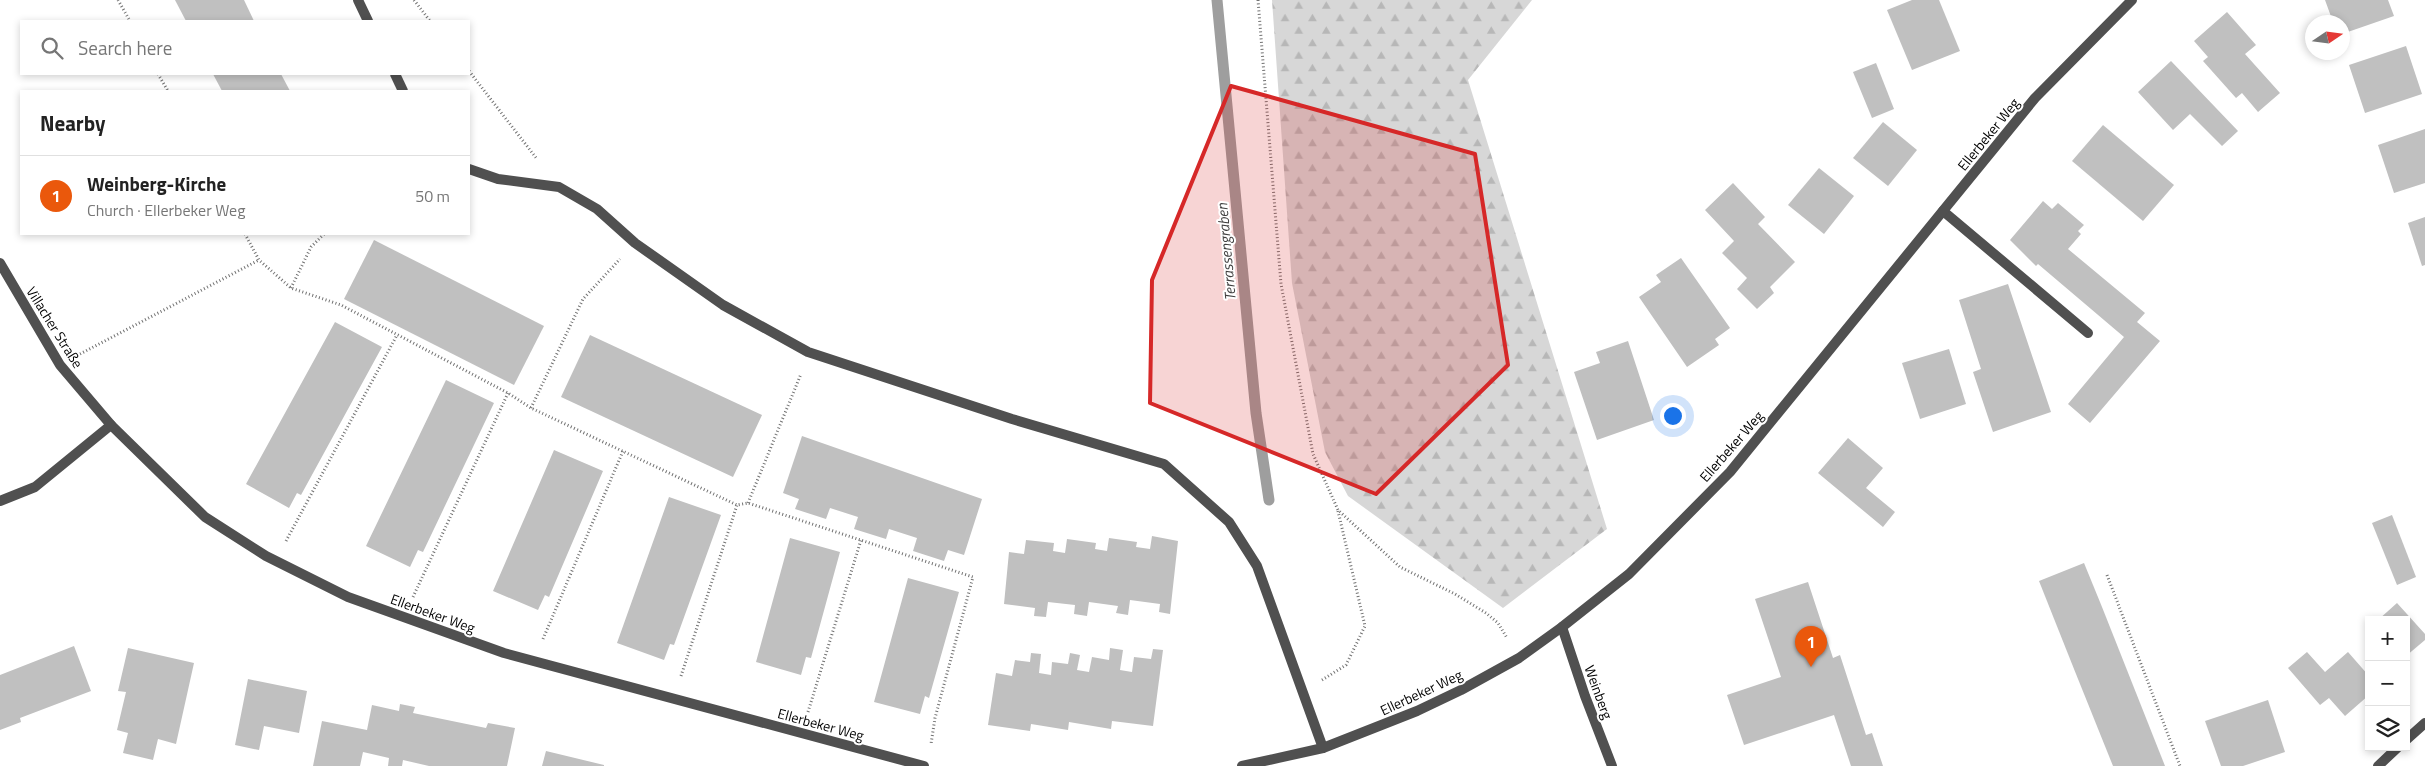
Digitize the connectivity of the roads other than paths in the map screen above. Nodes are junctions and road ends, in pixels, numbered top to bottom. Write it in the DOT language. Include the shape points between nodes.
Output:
graph roads {
  1 [pos="358,0"];
  2 [pos="2132,0"];
  3 [pos="368,20"];
  4 [pos="395,75"];
  5 [pos="402,90"];
  6 [pos="470,169"];
  7 [pos="1943,211"];
  8 [pos="0,263"];
  9 [pos="2088,333"];
  10 [pos="111,426"];
  11 [pos="0,501"];
  12 [pos="1562,627"];
  13 [pos="2425,723"];
  14 [pos="2410,736"];
  15 [pos="1323,748"];
  16 [pos="2394,751"];
  17 [pos="924,766"];
  18 [pos="1242,766"];
  19 [pos="1612,766"];
  20 [pos="2378,766"];
  1 -- 3 [label="street"];
  2 -- 7 [label="street, Ellerbeker Weg" via="2035,98"];
  4 -- 5 [label="street"];
  6 -- 15 [label="street" via="498,179 559,187 597,209 634,243 723,305 808,352 1012,419 1164,464 1230,522 1257,566"];
  7 -- 9 [label="street"];
  7 -- 12 [label="street, Ellerbeker Weg" via="1730,472 1629,574"];
  8 -- 10 [label="street, Villacher Straße" via="60,365"];
  10 -- 11 [label="street" via="35,487"];
  10 -- 17 [label="street, Ellerbeker Weg" via="205,517 276,561 348,597 504,653"];
  12 -- 15 [label="street, Ellerbeker Weg" via="1518,658 1461,690"];
  12 -- 19 [label="street, Weinberg"];
  13 -- 14 [label="street"];
  15 -- 18 [label="street, Ellerbeker Weg"];
  16 -- 20 [label="street"];
}
